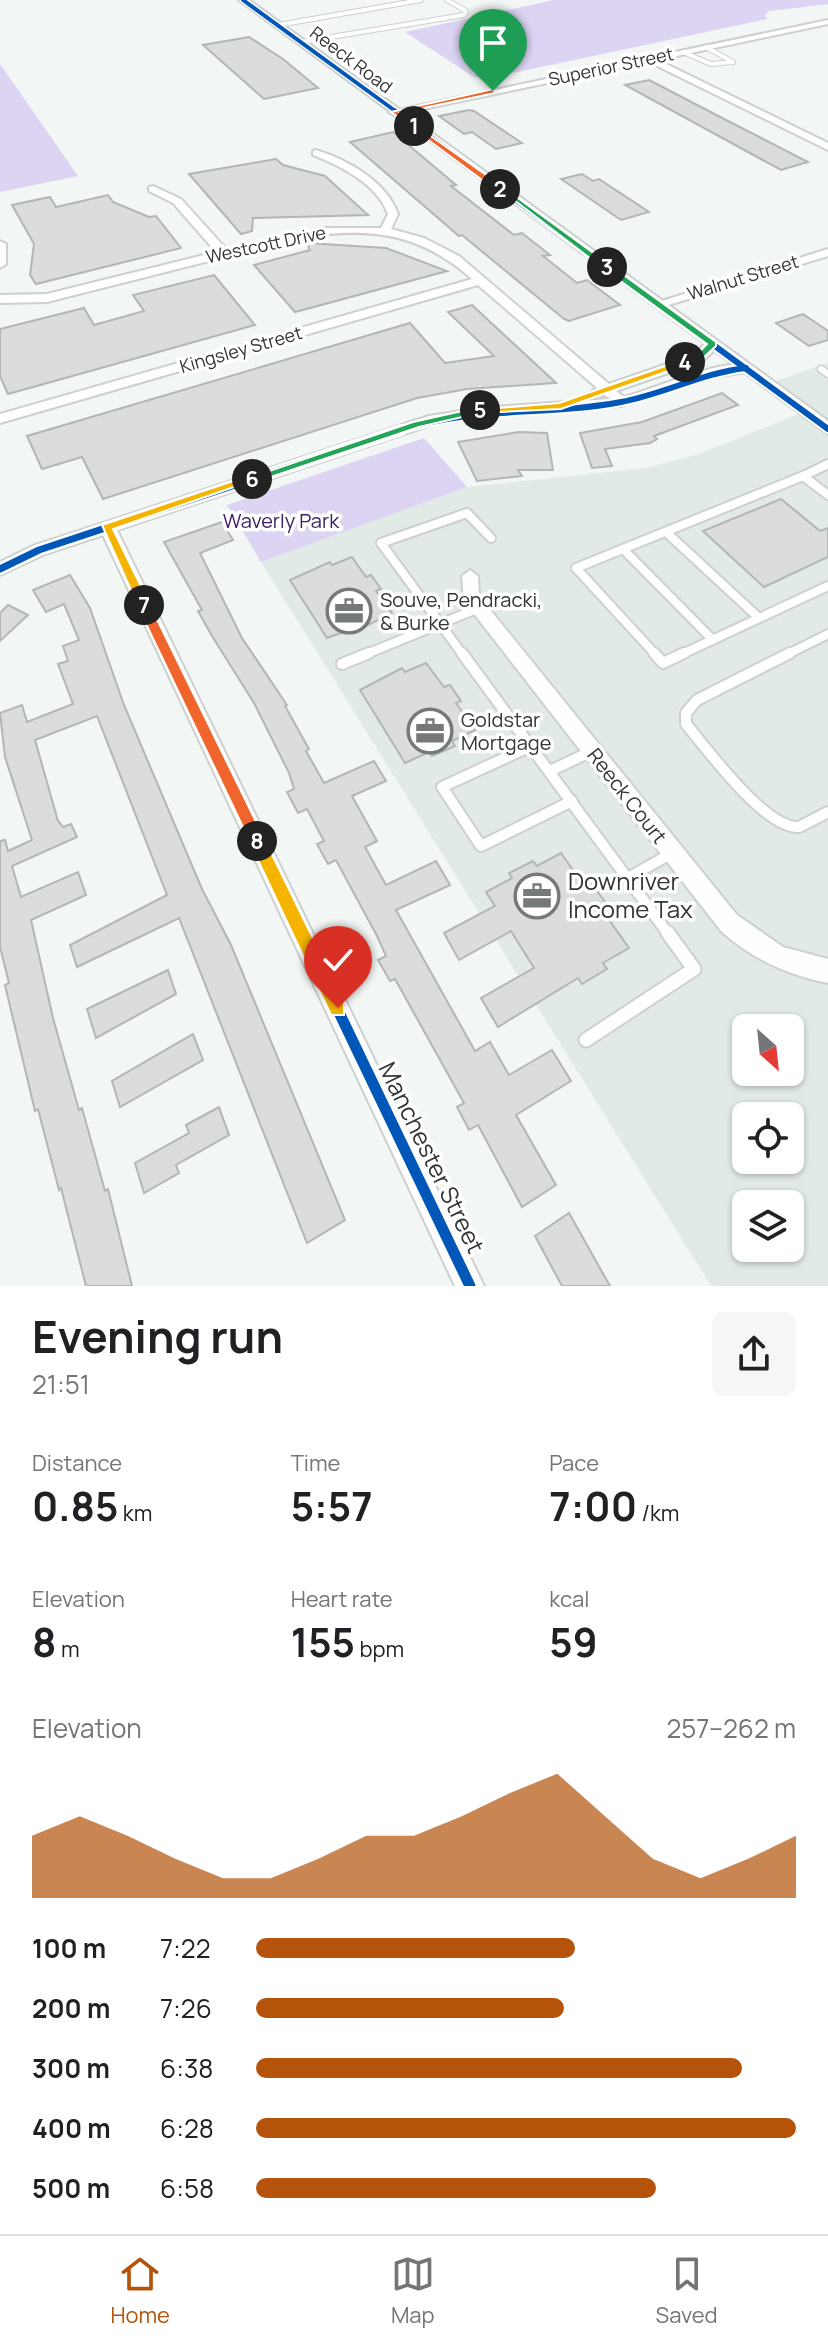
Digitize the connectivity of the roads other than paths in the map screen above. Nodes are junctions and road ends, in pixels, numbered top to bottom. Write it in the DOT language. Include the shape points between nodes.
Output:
graph roads {
  1 [pos="243,0"];
  2 [pos="421,0"];
  3 [pos="447,0"];
  4 [pos="345,13"];
  5 [pos="828,22"];
  6 [pos="278,25"];
  7 [pos="373,31"];
  8 [pos="301,42"];
  9 [pos="706,47"];
  10 [pos="683,52"];
  11 [pos="650,59"];
  12 [pos="394,112"];
  13 [pos="828,147"];
  14 [pos="316,153"];
  15 [pos="153,189"];
  16 [pos="385,231"];
  17 [pos="0,244"];
  18 [pos="828,252"];
  19 [pos="224,254"];
  20 [pos="0,264"];
  21 [pos="481,280"];
  22 [pos="0,299"];
  23 [pos="658,304"];
  24 [pos="713,344"];
  25 [pos="746,368"];
  26 [pos="606,389"];
  27 [pos="621,402"];
  28 [pos="561,406"];
  29 [pos="0,419"];
  30 [pos="828,429"];
  31 [pos="828,464"];
  32 [pos="803,476"];
  33 [pos="828,495"];
  34 [pos="107,527"];
  35 [pos="666,532"];
  36 [pos="491,538"];
  37 [pos="623,549"];
  38 [pos="0,569"];
  39 [pos="470,576"];
  40 [pos="828,586"];
  41 [pos="479,608"];
  42 [pos="759,618"];
  43 [pos="440,623"];
  44 [pos="828,634"];
  45 [pos="713,640"];
  46 [pos="342,664"];
  47 [pos="531,746"];
  48 [pos="592,751"];
  49 [pos="550,771"];
  50 [pos="572,801"];
  51 [pos="828,813"];
  52 [pos="672,853"];
  53 [pos="628,878"];
  54 [pos="828,971"];
  55 [pos="586,1040"];
  56 [pos="470,1286"];
  1 -- 6 [label="street, Reeck Road"];
  2 -- 4 [label="lane"];
  3 -- 7 [label="lane" via="466,11 464,15"];
  4 -- 6 [label="lane"];
  4 -- 7 [label="lane"];
  5 -- 9 [label="street, Superior Street"];
  6 -- 8 [label="street, Reeck Road"];
  7 -- 8 [label="lane"];
  8 -- 12 [label="street, Reeck Road"];
  9 -- 10 [label="street, Superior Street"];
  9 -- 10 [label="lane" via="733,62 711,64"];
  10 -- 11 [label="street, Superior Street"];
  11 -- 12 [label="street, Superior Street"];
  11 -- 13 [label="street"];
  12 -- 23 [label="street, Reeck Road"];
  14 -- 16 [label="street" via="348,167 387,200 393,214"];
  15 -- 19 [label="street" via="177,201"];
  16 -- 19 [label="street, Westcott Drive" via="319,232"];
  16 -- 21 [label="street, Westcott Drive" via="438,247"];
  17 -- 20 [label="street"];
  18 -- 23 [label="street, Walnut Street"];
  19 -- 22 [label="street, Westcott Drive" via="47,298"];
  21 -- 26 [label="street, Westcott Drive"];
  21 -- 29 [label="street, Kingsley Street"];
  23 -- 24 [label="street, Reeck Road"];
  24 -- 25 [label="street, Reeck Road"];
  24 -- 26 [label="street" via="698,358"];
  25 -- 27 [label="street" via="714,370"];
  25 -- 30 [label="street, Reeck Road"];
  26 -- 27 [label="street, Westcott Drive"];
  26 -- 28 [label="street"];
  27 -- 28 [label="street"];
  28 -- 34 [label="street" via="434,419"];
  31 -- 32 [label="lane"];
  32 -- 33 [label="lane"];
  32 -- 35 [label="lane"];
  34 -- 38 [label="street"];
  34 -- 56 [label="street, Manchester Street"];
  35 -- 37 [label="lane"];
  35 -- 42 [label="lane"];
  36 -- 43 [label="lane" via="467,513 381,543"];
  37 -- 45 [label="lane"];
  37 -- 45 [label="lane" via="576,568 663,663"];
  39 -- 41 [label="street, Reeck Court" via="470,597"];
  40 -- 42 [label="lane"];
  41 -- 43 [label="lane"];
  41 -- 48 [label="street, Reeck Court"];
  42 -- 45 [label="lane"];
  43 -- 46 [label="lane"];
  43 -- 47 [label="lane"];
  44 -- 51 [label="lane" via="697,700 686,713 686,724 767,814 786,827 802,827"];
  47 -- 49 [label="lane"];
  47 -- 50 [label="lane" via="442,787 481,846"];
  48 -- 49 [label="lane"];
  48 -- 52 [label="street, Reeck Court"];
  49 -- 50 [label="lane"];
  50 -- 53 [label="lane"];
  52 -- 53 [label="lane"];
  52 -- 54 [label="street, Reeck Court" via="743,937 790,963"];
  53 -- 55 [label="lane" via="694,969"];
}
